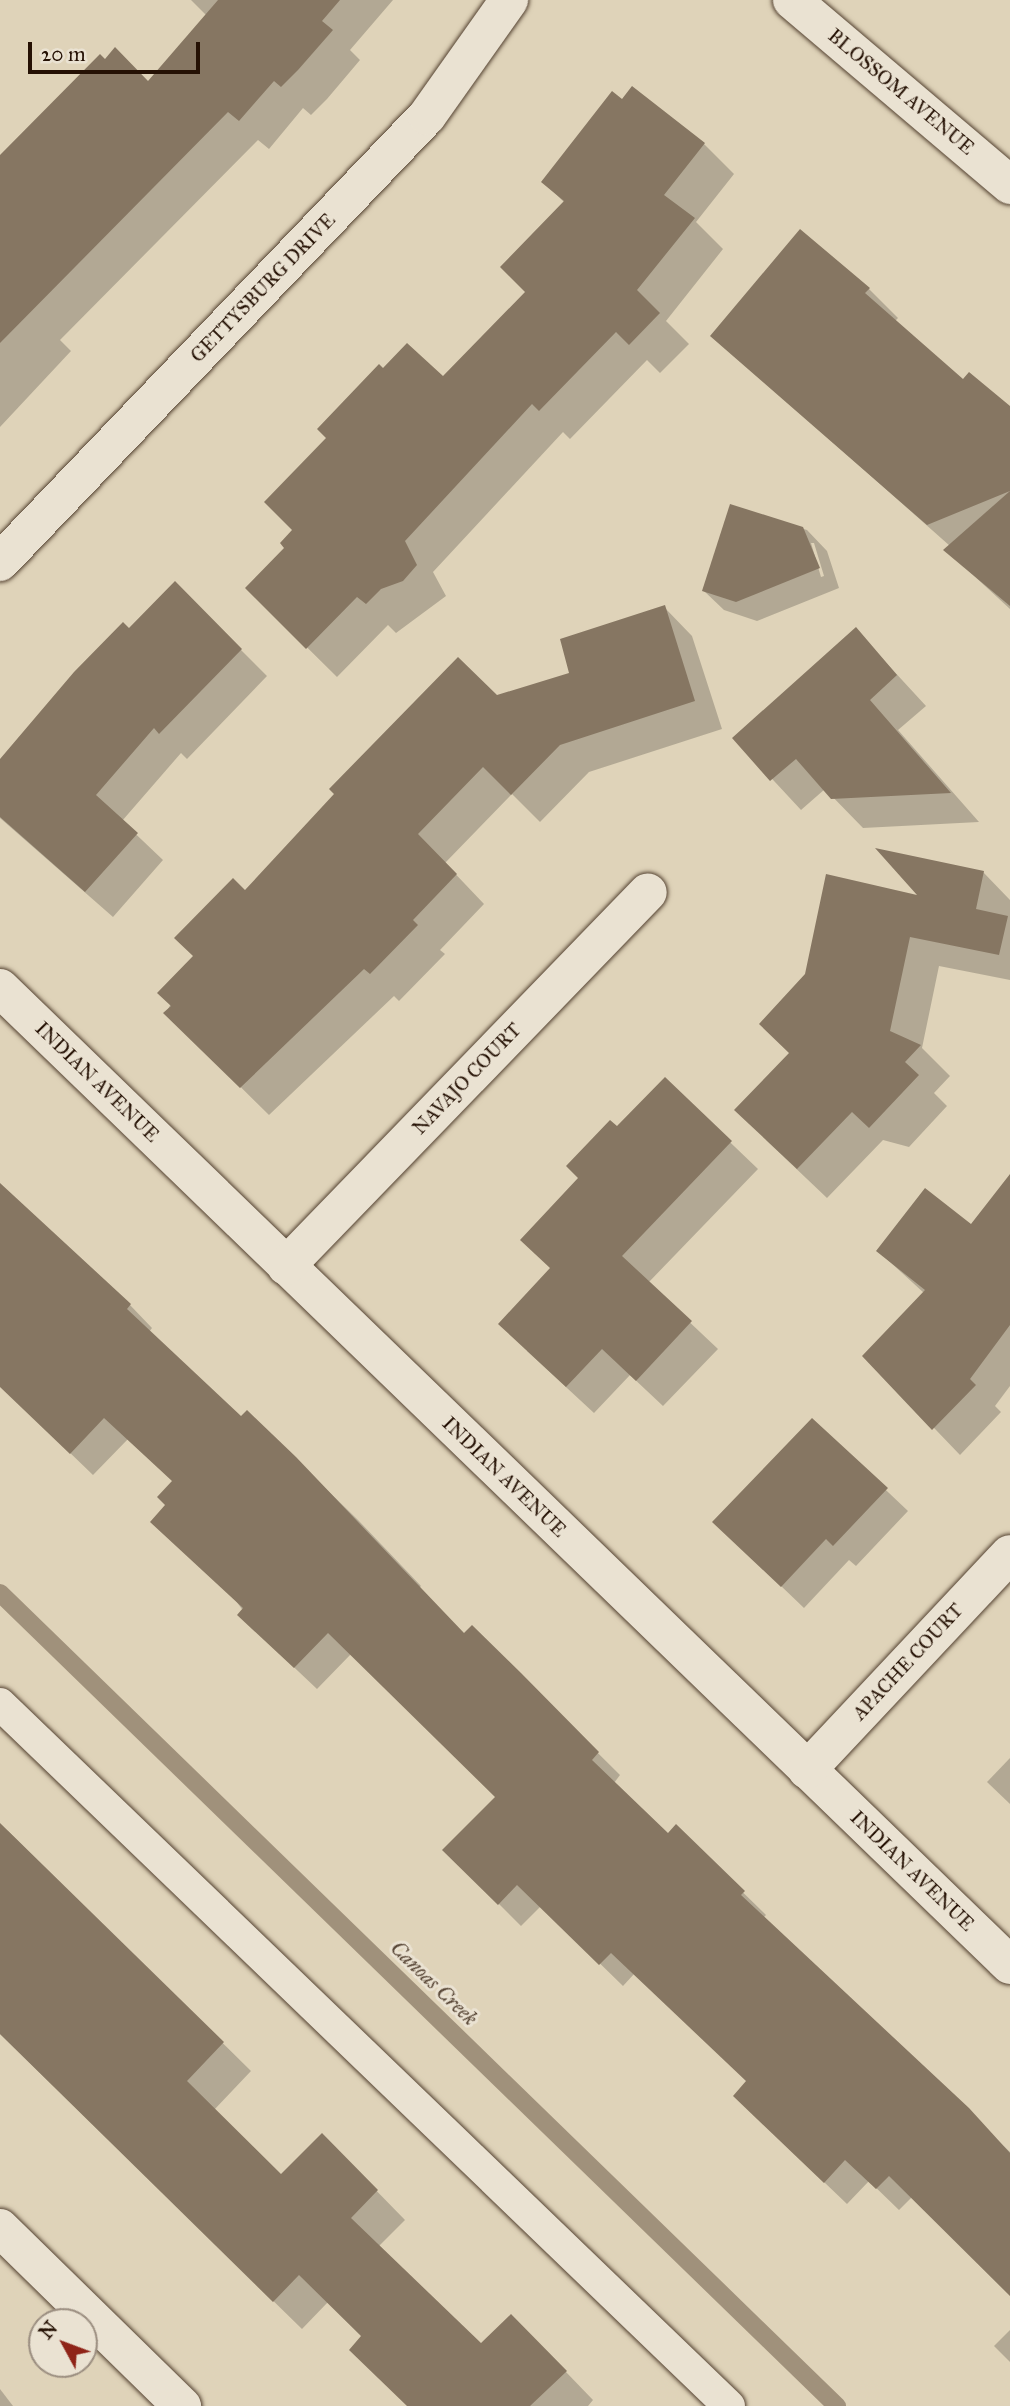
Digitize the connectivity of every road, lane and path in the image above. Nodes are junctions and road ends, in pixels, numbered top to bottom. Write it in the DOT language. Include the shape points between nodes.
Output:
graph roads {
  1 [pos="509,0"];
  2 [pos="792,0"];
  3 [pos="1010,184"];
  4 [pos="0,562"];
  5 [pos="649,892"];
  6 [pos="0,988"];
  7 [pos="286,1266"];
  8 [pos="1010,1554"];
  9 [pos="0,1704"];
  10 [pos="807,1770"];
  11 [pos="1010,1965"];
  12 [pos="0,2228"];
  13 [pos="182,2406"];
  14 [pos="729,2406"];
  1 -- 4 [label="street, GETTYSBURG DRIVE" via="427,116"];
  2 -- 3 [label="street, BLOSSOM AVENUE"];
  5 -- 7 [label="street, NAVAJO COURT"];
  6 -- 7 [label="street, INDIAN AVENUE"];
  7 -- 10 [label="street, INDIAN AVENUE"];
  8 -- 10 [label="street, APACHE COURT"];
  9 -- 14 [label="lane"];
  10 -- 11 [label="street, INDIAN AVENUE"];
  12 -- 13 [label="street"];
}
